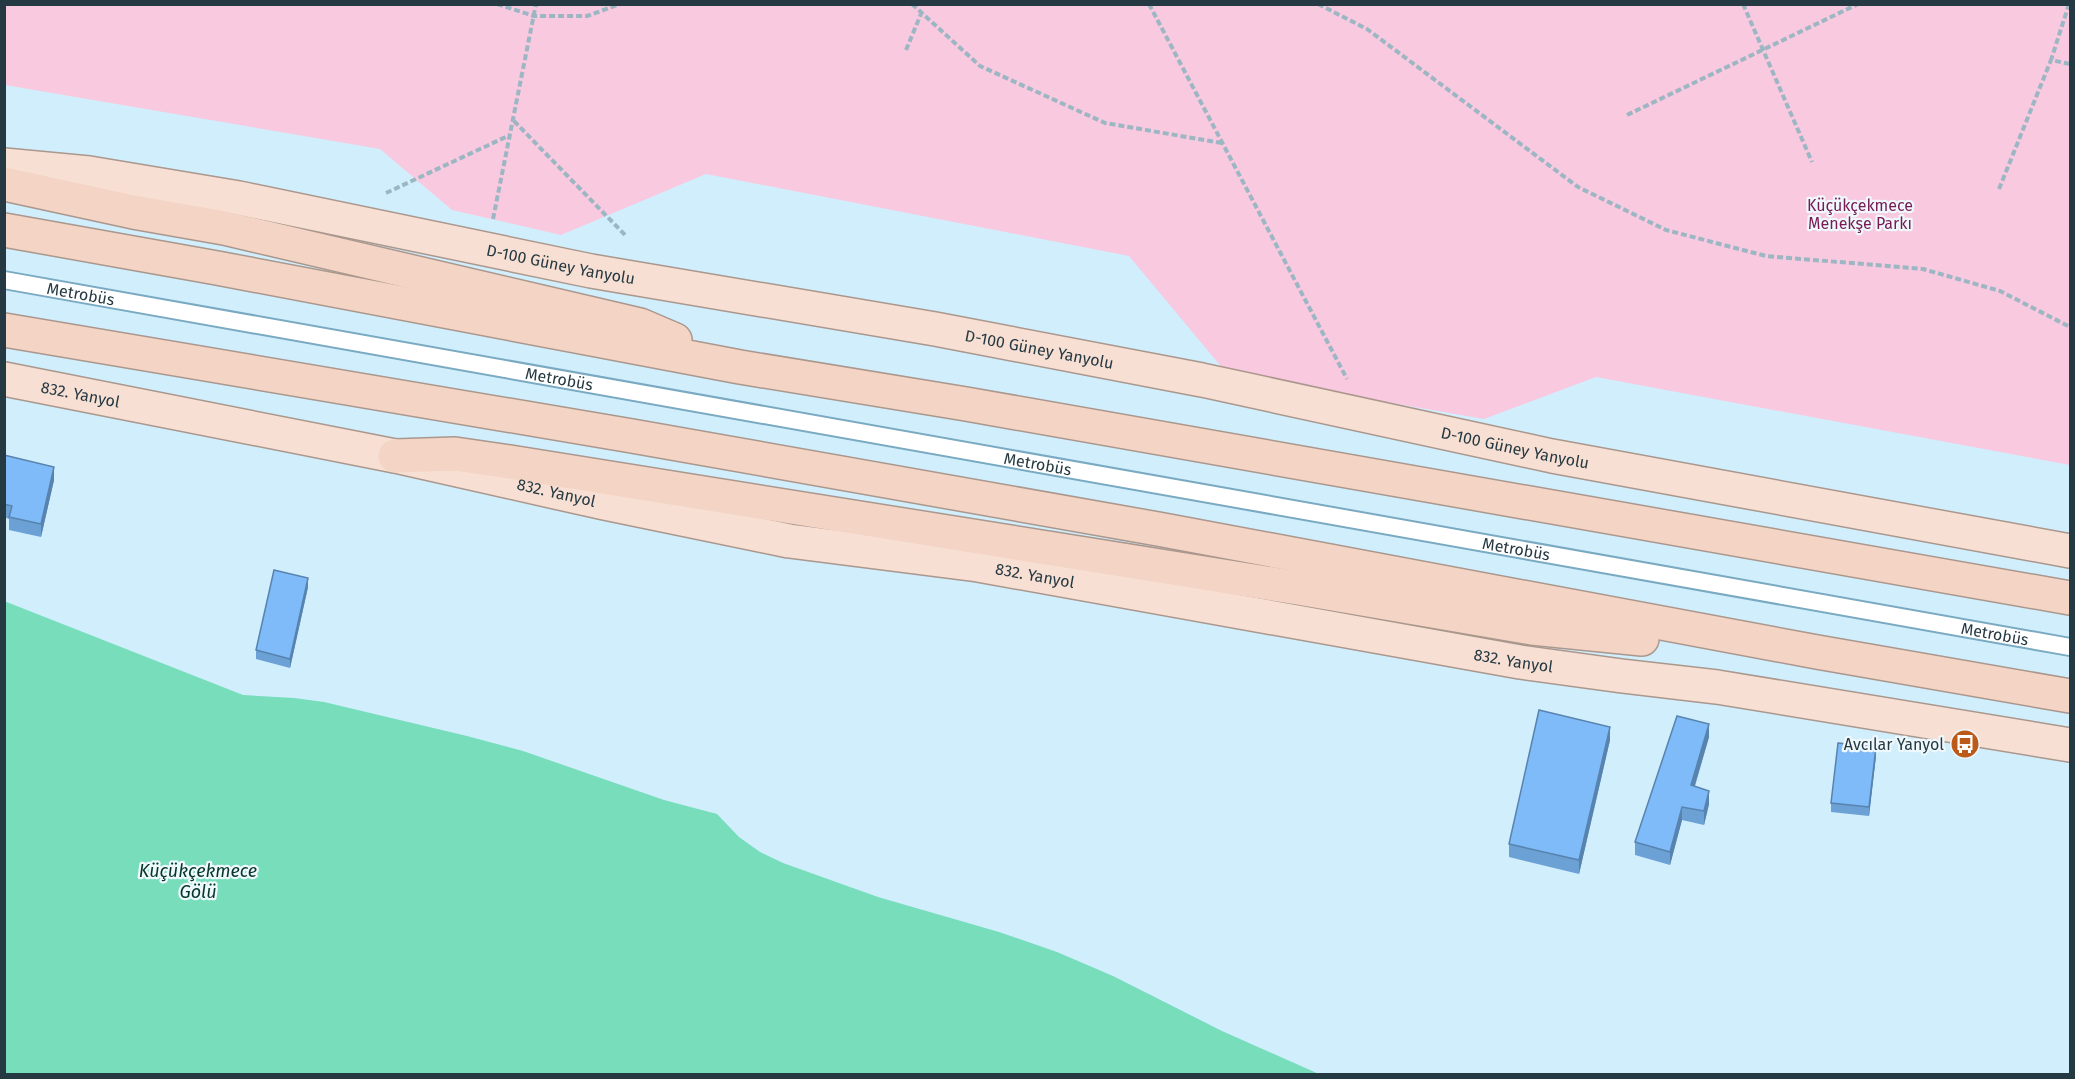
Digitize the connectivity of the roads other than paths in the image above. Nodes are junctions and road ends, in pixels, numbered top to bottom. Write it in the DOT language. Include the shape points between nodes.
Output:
graph roads {
  1 [pos="4,165"];
  2 [pos="4,184"];
  3 [pos="4,230"];
  4 [pos="4,280"];
  5 [pos="4,330"];
  6 [pos="740,367"];
  7 [pos="4,379"];
  8 [pos="395,456"];
  9 [pos="2070,551"];
  10 [pos="2070,598"];
  11 [pos="2070,647"];
  12 [pos="1817,652"];
  13 [pos="2070,696"];
  14 [pos="2070,745"];
  1 -- 9 [label="main road, D-100 Güney Yanyolu" via="89,173 239,198 591,271 935,329 1190,378 1552,456"];
  2 -- 6 [label="highway" via="224,228 640,325"];
  3 -- 6 [label="highway"];
  4 -- 11 [label="lane, Metrobüs"];
  5 -- 12 [label="highway" via="1146,527"];
  6 -- 10 [label="highway"];
  7 -- 8 [label="main road, 832. Yanyol"];
  8 -- 12 [label="highway" via="455,454 515,463 1532,628"];
  8 -- 14 [label="main road, 832. Yanyol" via="789,541 978,565 1520,662 1716,687"];
  12 -- 13 [label="highway"];
}
